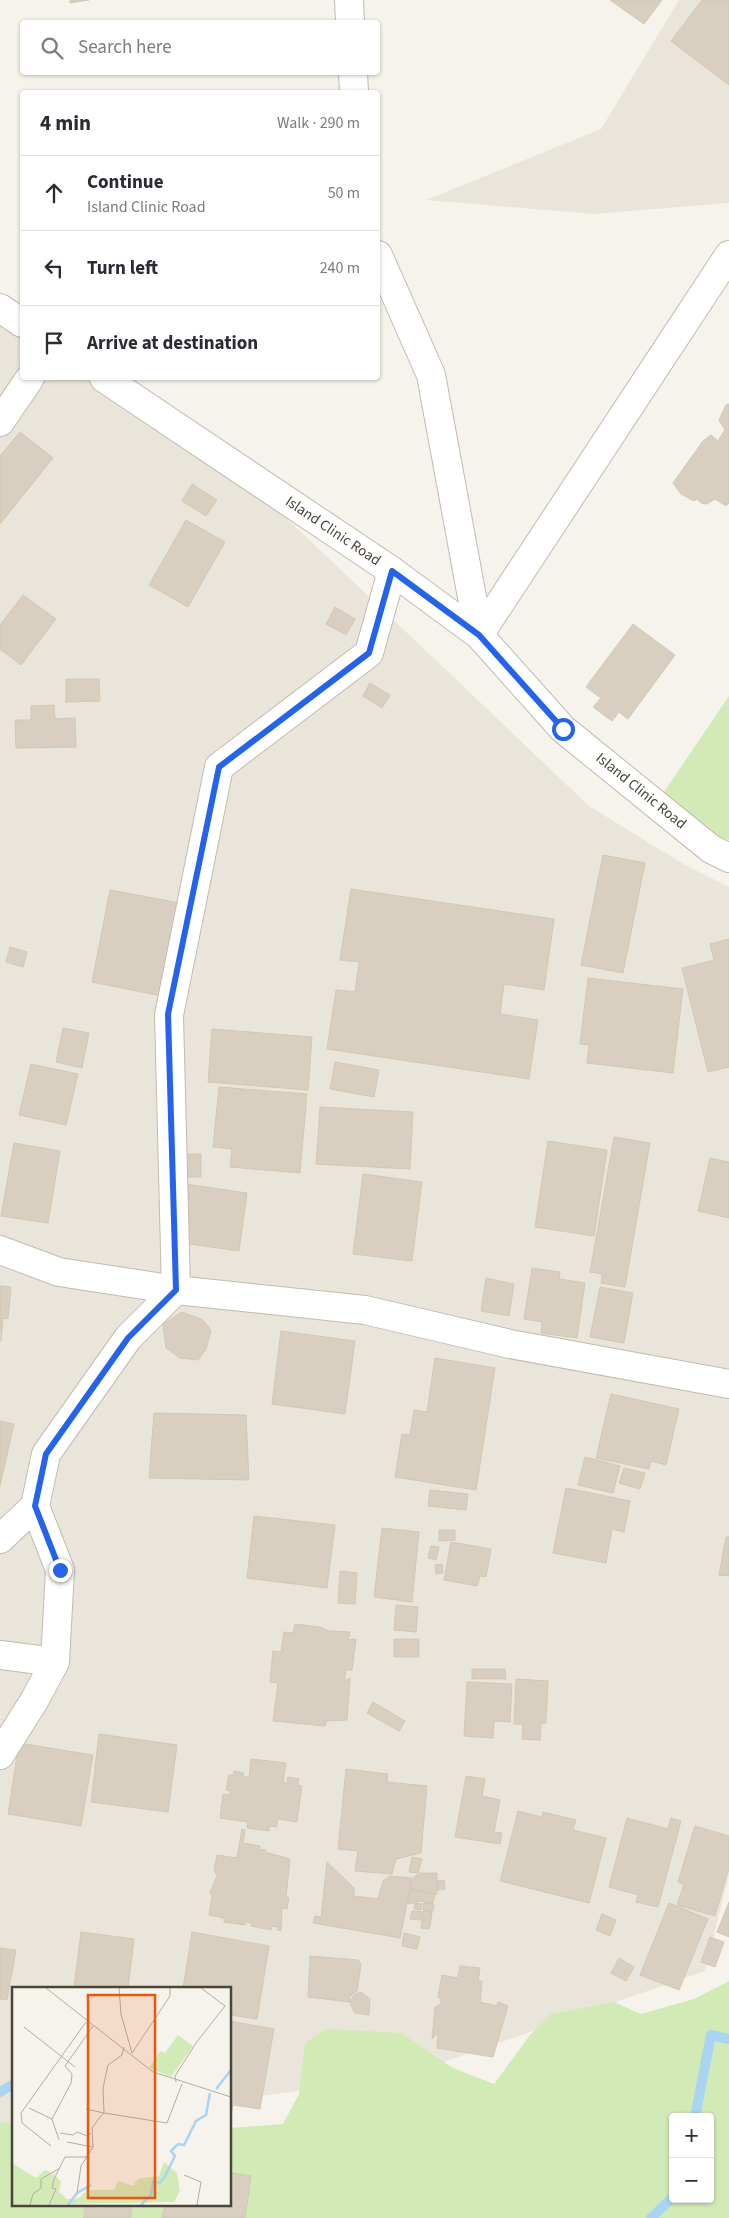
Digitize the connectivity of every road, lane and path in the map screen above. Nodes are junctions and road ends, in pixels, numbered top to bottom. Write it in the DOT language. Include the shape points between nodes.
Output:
graph roads {
  1 [pos="349,0"];
  2 [pos="350,20"];
  3 [pos="353,75"];
  4 [pos="354,90"];
  5 [pos="729,255"];
  6 [pos="380,260"];
  7 [pos="0,308"];
  8 [pos="20,322"];
  9 [pos="29,380"];
  10 [pos="107,380"];
  11 [pos="0,422"];
  12 [pos="392,571"];
  13 [pos="479,635"];
  14 [pos="729,858"];
  15 [pos="0,1250"];
  16 [pos="176,1290"];
  17 [pos="729,1384"];
  18 [pos="35,1506"];
  19 [pos="0,1539"];
  20 [pos="0,1655"];
  21 [pos="55,1662"];
  22 [pos="0,1755"];
  1 -- 2 [label="street"];
  3 -- 4 [label="street"];
  5 -- 13 [label="street"];
  6 -- 13 [label="street" via="431,375"];
  7 -- 8 [label="street"];
  9 -- 11 [label="street"];
  10 -- 12 [label="street, Island Clinic Road"];
  12 -- 13 [label="street, Island Clinic Road"];
  12 -- 16 [label="street" via="369,653 219,767 168,1014"];
  13 -- 14 [label="street, Island Clinic Road" via="563,729 712,848"];
  15 -- 16 [label="street" via="59,1272"];
  16 -- 17 [label="street" via="365,1310 510,1344"];
  16 -- 18 [label="street" via="128,1338 46,1454"];
  18 -- 19 [label="street"];
  18 -- 21 [label="street" via="60,1570"];
  20 -- 21 [label="street"];
  21 -- 22 [label="street"];
}
